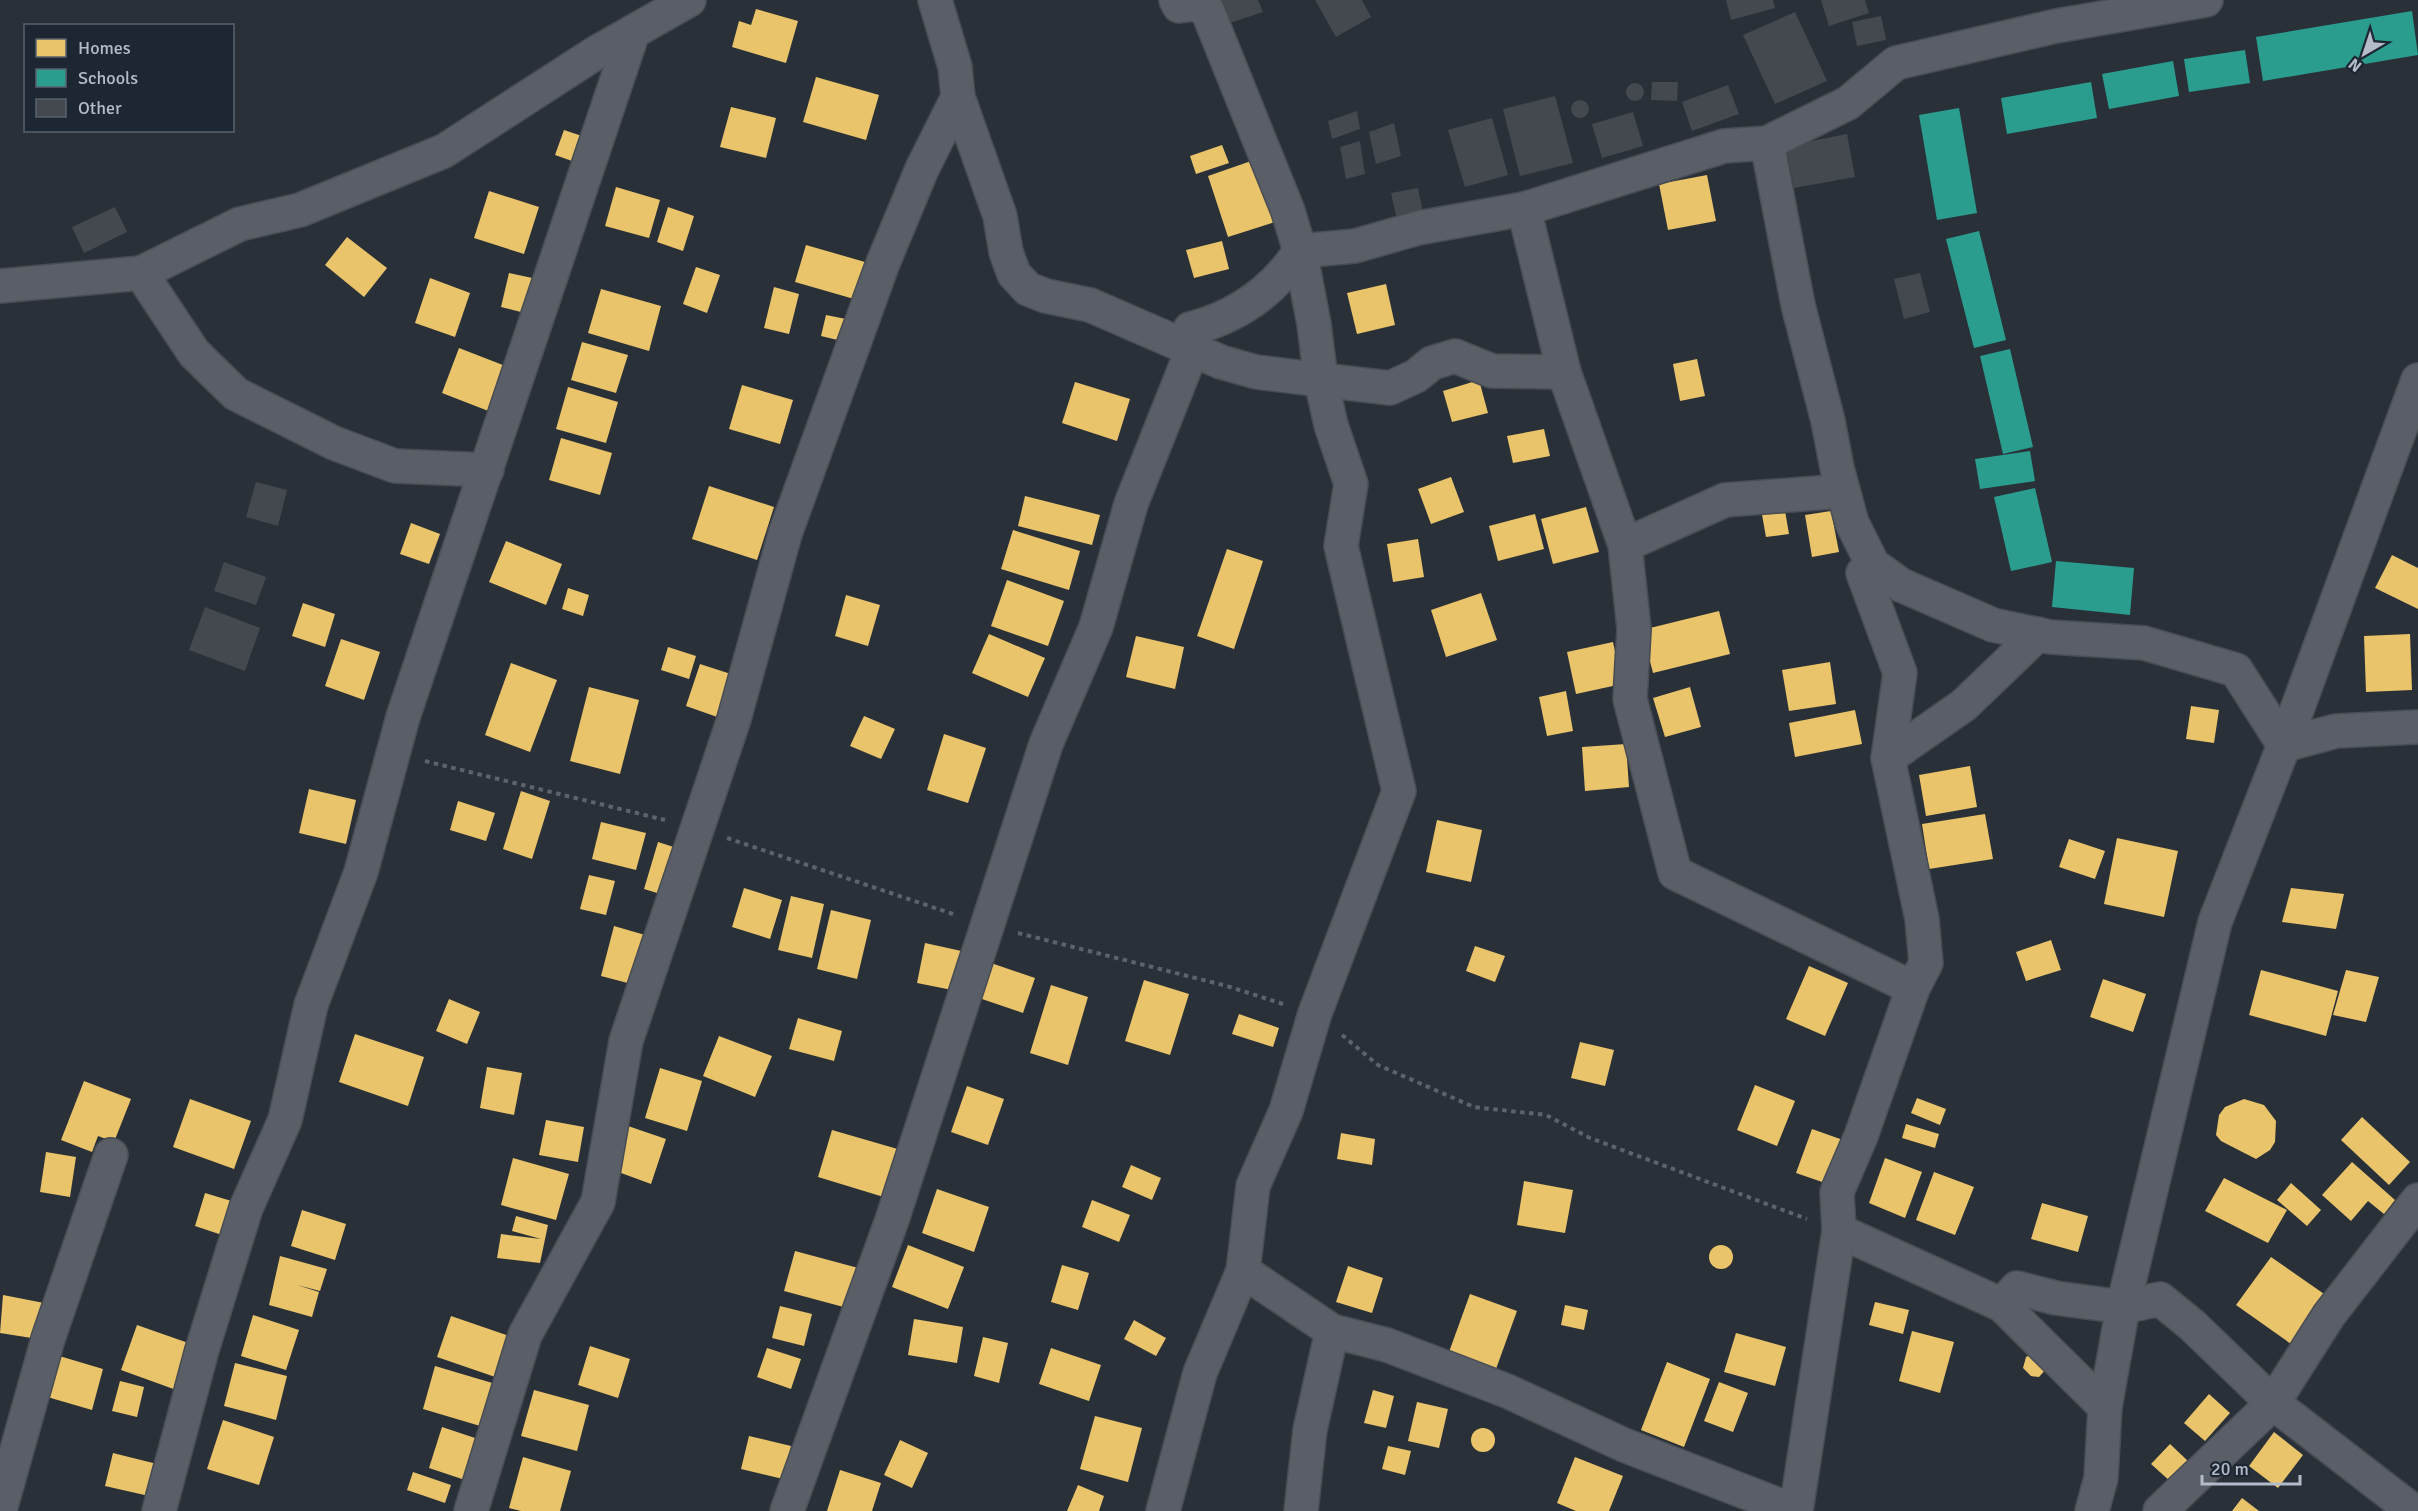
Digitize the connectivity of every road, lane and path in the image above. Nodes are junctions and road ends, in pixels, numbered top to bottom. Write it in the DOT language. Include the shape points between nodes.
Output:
graph roads {
  1 [pos="689,0"];
  2 [pos="935,0"];
  3 [pos="1176,0"];
  4 [pos="2206,0"];
  5 [pos="633,32"];
  6 [pos="958,97"];
  7 [pos="1767,143"];
  8 [pos="1524,209"];
  9 [pos="1300,251"];
  10 [pos="141,273"];
  11 [pos="0,286"];
  12 [pos="1193,348"];
  13 [pos="1564,372"];
  14 [pos="1321,380"];
  15 [pos="2418,380"];
  16 [pos="487,470"];
  17 [pos="1843,491"];
  18 [pos="1625,544"];
  19 [pos="1873,565"];
  20 [pos="2038,634"];
  21 [pos="2418,727"];
  22 [pos="2284,745"];
  23 [pos="393,754"];
  24 [pos="1888,758"];
  25 [pos="699,829"];
  26 [pos="988,926"];
  27 [pos="1913,988"];
  28 [pos="1314,1014"];
  29 [pos="111,1155"];
  30 [pos="2418,1200"];
  31 [pos="1839,1230"];
  32 [pos="1243,1271"];
  33 [pos="2002,1305"];
  34 [pos="2123,1307"];
  35 [pos="1332,1331"];
  36 [pos="2273,1403"];
  37 [pos="2105,1407"];
  38 [pos="0,1510"];
  39 [pos="159,1511"];
  40 [pos="471,1511"];
  41 [pos="787,1511"];
  42 [pos="1163,1511"];
  43 [pos="1301,1511"];
  44 [pos="1795,1511"];
  45 [pos="2092,1511"];
  46 [pos="2160,1511"];
  47 [pos="2413,1511"];
  1 -- 5 [label="street"];
  2 -- 6 [label="street" via="955,67"];
  3 -- 9 [label="street" via="1179,6 1196,4 1207,10 1288,211"];
  4 -- 7 [label="street" via="2056,26 1896,63 1848,103"];
  5 -- 10 [label="street" via="444,151 300,210 240,224"];
  5 -- 16 [label="street"];
  6 -- 12 [label="street" via="1000,216 1014,274 1028,289 1090,305"];
  6 -- 25 [label="street" via="922,169 883,263 786,534"];
  7 -- 8 [label="street" via="1724,146"];
  7 -- 17 [label="street" via="1798,305"];
  8 -- 9 [label="street" via="1418,228 1355,246"];
  8 -- 13 [label="street"];
  9 -- 12 [label="street" via="1287,271 1243,309 1190,329"];
  9 -- 14 [label="street"];
  10 -- 11 [label="street"];
  10 -- 16 [label="street" via="194,353 236,394 334,443 395,466"];
  12 -- 14 [label="street" via="1221,362 1256,372"];
  12 -- 26 [label="street" via="1131,504 1096,627 1046,744"];
  13 -- 14 [label="street" via="1492,371 1455,356 1432,363 1390,388"];
  13 -- 18 [label="street"];
  14 -- 28 [label="street" via="1351,483 1341,546 1399,791"];
  15 -- 22 [label="street"];
  16 -- 23 [label="street"];
  17 -- 18 [label="street" via="1725,500"];
  17 -- 19 [label="street" via="1852,523"];
  18 -- 27 [label="street" via="1634,629 1630,699 1675,873"];
  19 -- 20 [label="street" via="1901,585 1993,626"];
  19 -- 24 [label="street" via="1863,573 1900,672"];
  20 -- 22 [label="street" via="2144,643 2236,670"];
  20 -- 24 [label="street" via="1964,705"];
  21 -- 22 [label="street" via="2336,731"];
  22 -- 34 [label="street" via="2215,922"];
  23 -- 25 [label="path"];
  23 -- 39 [label="street" via="361,872 311,1005 285,1120 246,1208 205,1339"];
  24 -- 27 [label="street" via="1922,919 1926,963"];
  25 -- 26 [label="path"];
  25 -- 40 [label="street" via="626,1041 598,1202 525,1335"];
  26 -- 28 [label="path" via="1227,986"];
  26 -- 41 [label="street" via="892,1220"];
  27 -- 31 [label="street" via="1838,1192"];
  28 -- 31 [label="path" via="1378,1065 1474,1107 1546,1115 1590,1138"];
  28 -- 32 [label="street" via="1286,1111 1253,1186"];
  29 -- 38 [label="street" via="48,1339"];
  30 -- 36 [label="street" via="2329,1316"];
  31 -- 33 [label="street"];
  31 -- 44 [label="street"];
  32 -- 35 [label="street"];
  32 -- 42 [label="street" via="1200,1372"];
  33 -- 34 [label="street" via="2017,1288"];
  33 -- 37 [label="street"];
  34 -- 36 [label="street" via="2160,1299"];
  34 -- 37 [label="street"];
  35 -- 43 [label="street" via="1310,1430"];
  35 -- 44 [label="street" via="1387,1345 1507,1391 1624,1445"];
  36 -- 46 [label="street"];
  36 -- 47 [label="street"];
  37 -- 45 [label="street" via="2101,1478"];
}
